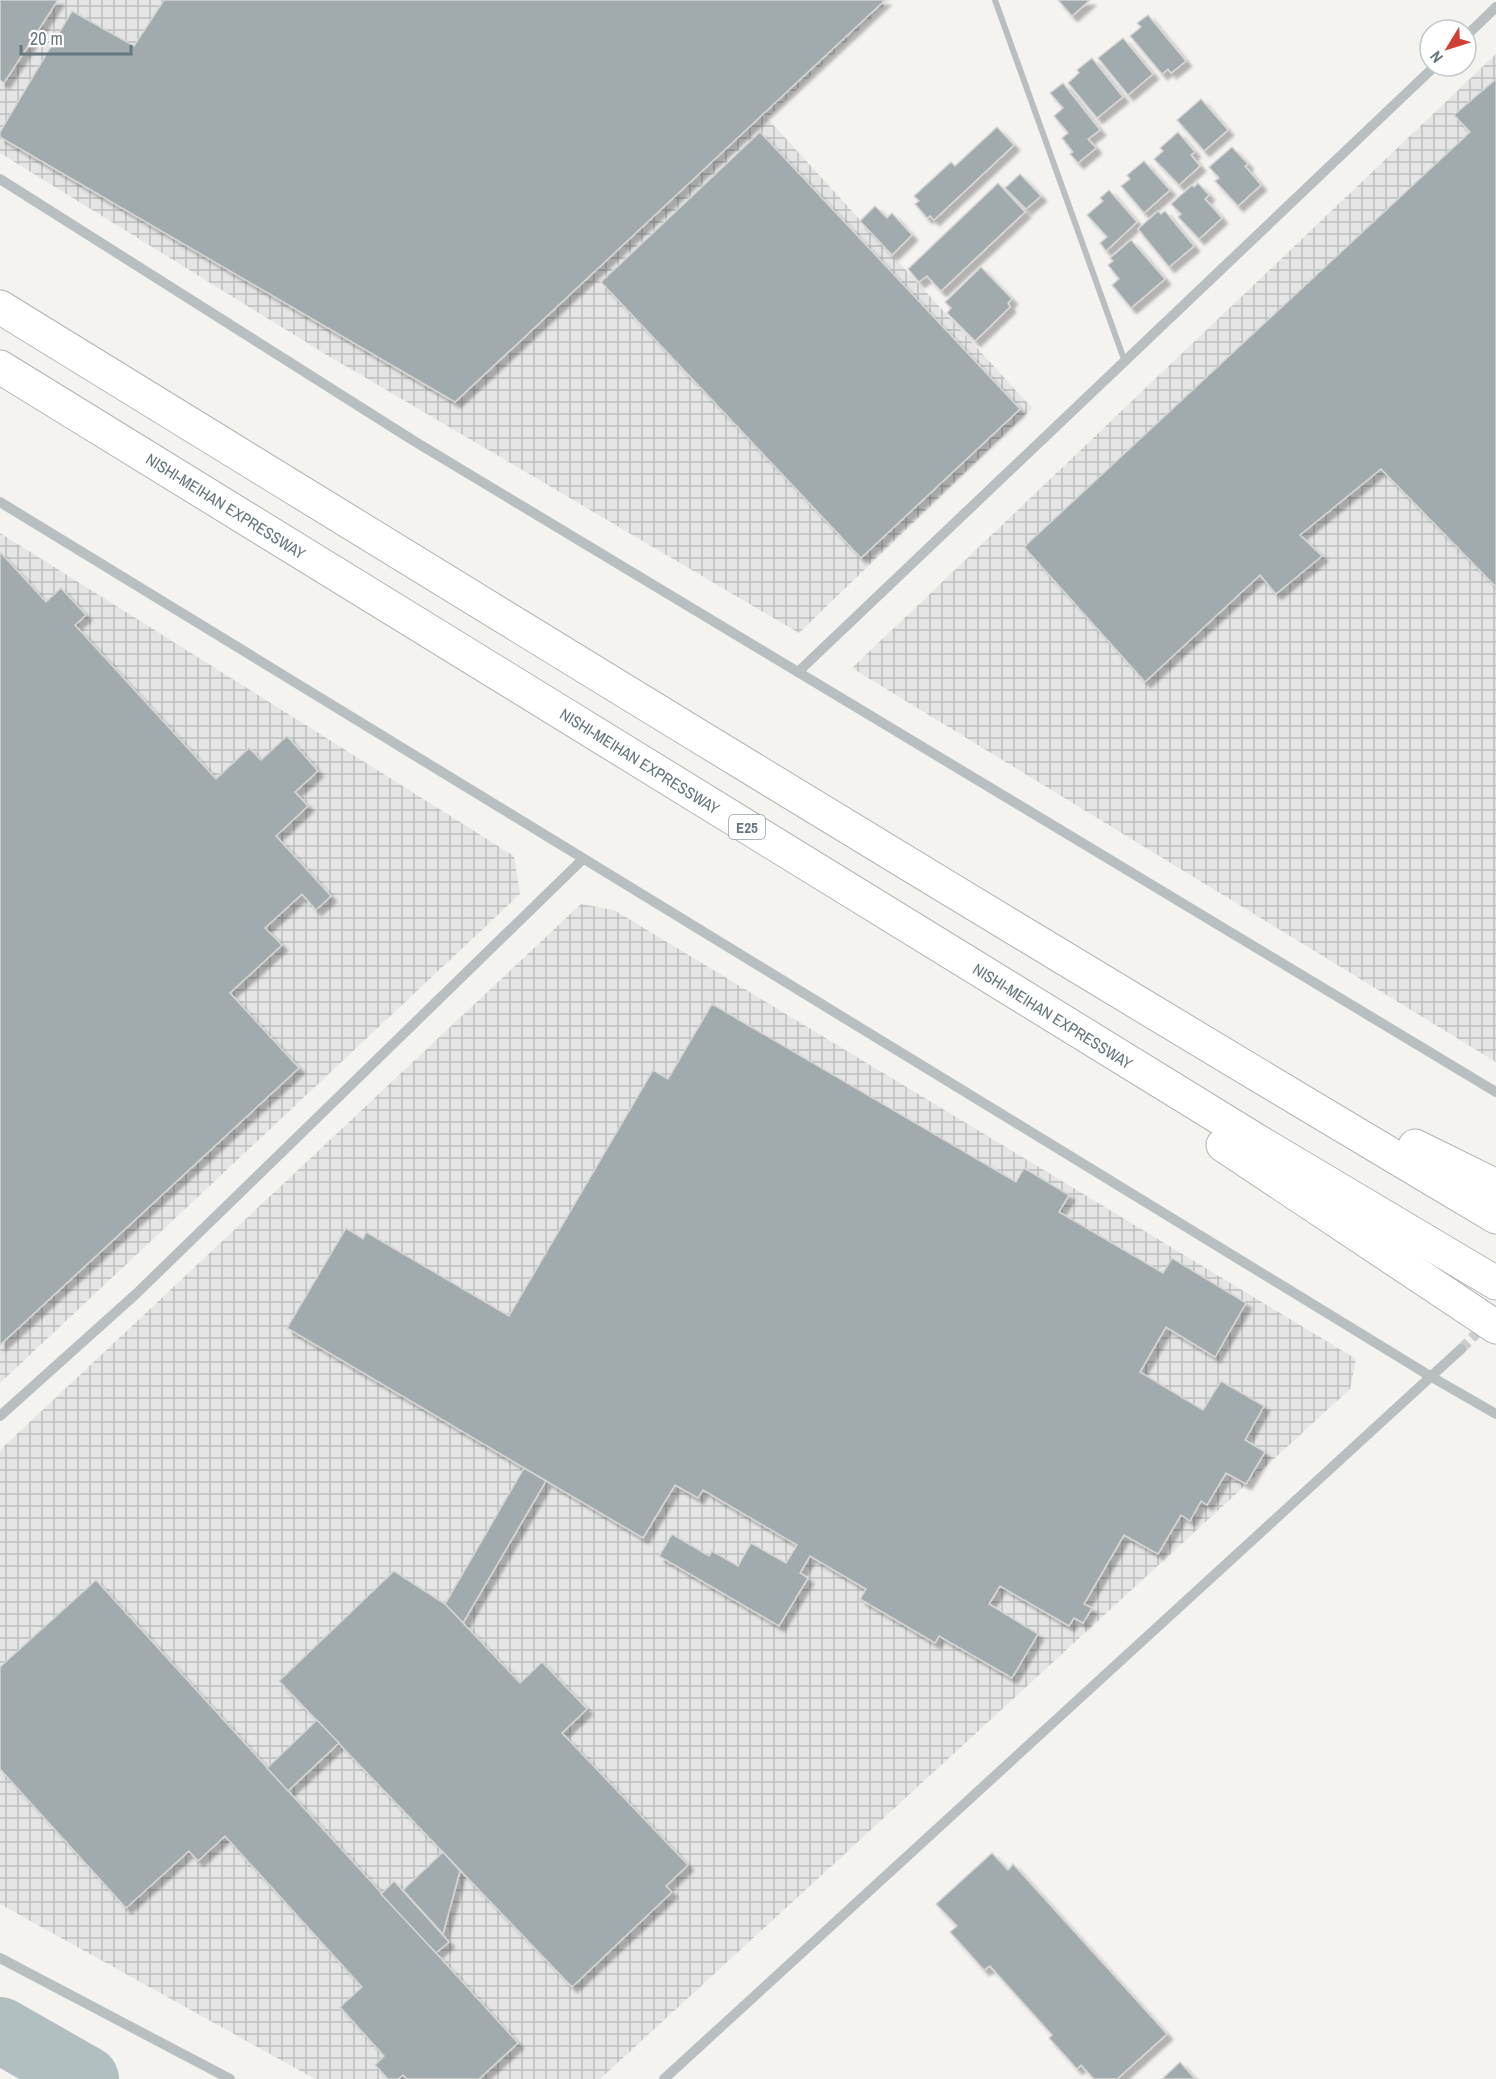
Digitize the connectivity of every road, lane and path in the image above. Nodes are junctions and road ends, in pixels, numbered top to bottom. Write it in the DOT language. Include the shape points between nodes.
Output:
graph roads {
  1 [pos="995,0"];
  2 [pos="1496,7"];
  3 [pos="1478,24"];
  4 [pos="1422,78"];
  5 [pos="0,179"];
  6 [pos="0,307"];
  7 [pos="1125,363"];
  8 [pos="0,367"];
  9 [pos="0,502"];
  10 [pos="798,672"];
  11 [pos="739,822"];
  12 [pos="583,859"];
  13 [pos="1192,1036"];
  14 [pos="1496,1092"];
  15 [pos="1496,1186"];
  16 [pos="1496,1217"];
  17 [pos="1496,1283"];
  18 [pos="1496,1327"];
  19 [pos="1461,1349"];
  20 [pos="1430,1376"];
  21 [pos="1496,1414"];
  22 [pos="0,1416"];
  23 [pos="0,1958"];
  24 [pos="230,2079"];
  25 [pos="664,2079"];
  1 -- 7 [label="street"];
  2 -- 3 [label="street"];
  4 -- 7 [label="street"];
  5 -- 10 [label="street" via="414,441"];
  6 -- 13 [label="highway"];
  7 -- 10 [label="street"];
  8 -- 11 [label="highway, NISHI-MEIHAN EXPRESSWAY / E25"];
  9 -- 12 [label="street"];
  10 -- 14 [label="street"];
  11 -- 17 [label="highway, NISHI-MEIHAN EXPRESSWAY / E25"];
  11 -- 18 [label="highway" via="823,884"];
  12 -- 20 [label="street"];
  12 -- 22 [label="street" via="136,1294"];
  13 -- 15 [label="highway"];
  13 -- 16 [label="highway"];
  19 -- 20 [label="street"];
  20 -- 21 [label="street"];
  20 -- 25 [label="street"];
  23 -- 24 [label="street"];
}
